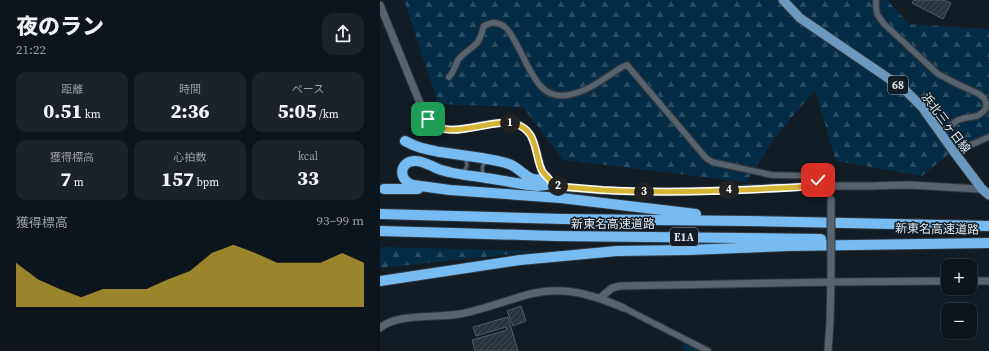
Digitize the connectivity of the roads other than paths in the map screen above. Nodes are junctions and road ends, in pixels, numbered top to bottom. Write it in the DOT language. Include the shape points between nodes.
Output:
graph roads {
  1 [pos="783,0"];
  2 [pos="876,0"];
  3 [pos="380,5"];
  4 [pos="449,77"];
  5 [pos="940,133"];
  6 [pos="989,137"];
  7 [pos="405,141"];
  8 [pos="954,152"];
  9 [pos="461,155"];
  10 [pos="493,160"];
  11 [pos="456,174"];
  12 [pos="488,178"];
  13 [pos="550,181"];
  14 [pos="820,186"];
  15 [pos="831,186"];
  16 [pos="382,189"];
  17 [pos="450,190"];
  18 [pos="987,191"];
  19 [pos="380,214"];
  20 [pos="747,221"];
  21 [pos="989,226"];
  22 [pos="380,231"];
  23 [pos="989,243"];
  24 [pos="831,278"];
  25 [pos="380,281"];
  26 [pos="941,281"];
  27 [pos="977,281"];
  28 [pos="989,281"];
  29 [pos="600,298"];
  30 [pos="624,308"];
  31 [pos="380,328"];
  32 [pos="708,351"];
  33 [pos="828,351"];
  1 -- 5 [label="main road, 浜北三ヶ日線 / 68" via="800,18 904,89 922,107"];
  2 -- 5 [label="street" via="878,14 884,24 938,74 984,98 986,108 978,116 958,120"];
  3 -- 13 [label="street" via="430,122 446,130 504,122 519,125 532,137 542,170"];
  4 -- 14 [label="street" via="458,61 480,39 484,26 494,22 501,24 517,45 536,81 546,91 556,95 578,92 627,65 712,162 772,175 816,176"];
  5 -- 8 [label="main road, 浜北三ヶ日線 / 68"];
  6 -- 8 [label="street"];
  7 -- 9 [label="highway" via="419,148"];
  8 -- 18 [label="main road, 浜北三ヶ日線 / 68"];
  9 -- 10 [label="highway"];
  9 -- 11 [label="lane" via="467,165 465,170"];
  10 -- 12 [label="lane" via="482,166 483,173"];
  10 -- 13 [label="highway" via="510,164 534,180"];
  11 -- 12 [label="highway"];
  11 -- 17 [label="highway" via="418,161 410,162 403,168 403,176 409,183"];
  12 -- 13 [label="highway" via="544,186"];
  13 -- 14 [label="street" via="578,188 649,192"];
  14 -- 15 [label="street"];
  15 -- 18 [label="street" via="906,185"];
  15 -- 24 [label="street, bridge"];
  16 -- 17 [label="highway"];
  17 -- 20 [label="highway" via="561,198"];
  19 -- 20 [label="highway, 新東名高速道路 / E1A"];
  20 -- 21 [label="highway, 新東名高速道路 / E1A"];
  22 -- 23 [label="highway, 新東名高速道路 / E1A"];
  23 -- 25 [label="highway" via="617,251 520,260"];
  24 -- 26 [label="street"];
  24 -- 29 [label="street" via="620,286 612,288"];
  24 -- 33 [label="street"];
  27 -- 28 [label="street"];
  29 -- 30 [label="street"];
  29 -- 31 [label="street" via="570,291 541,291 463,314 398,320"];
  30 -- 32 [label="street"];
}
